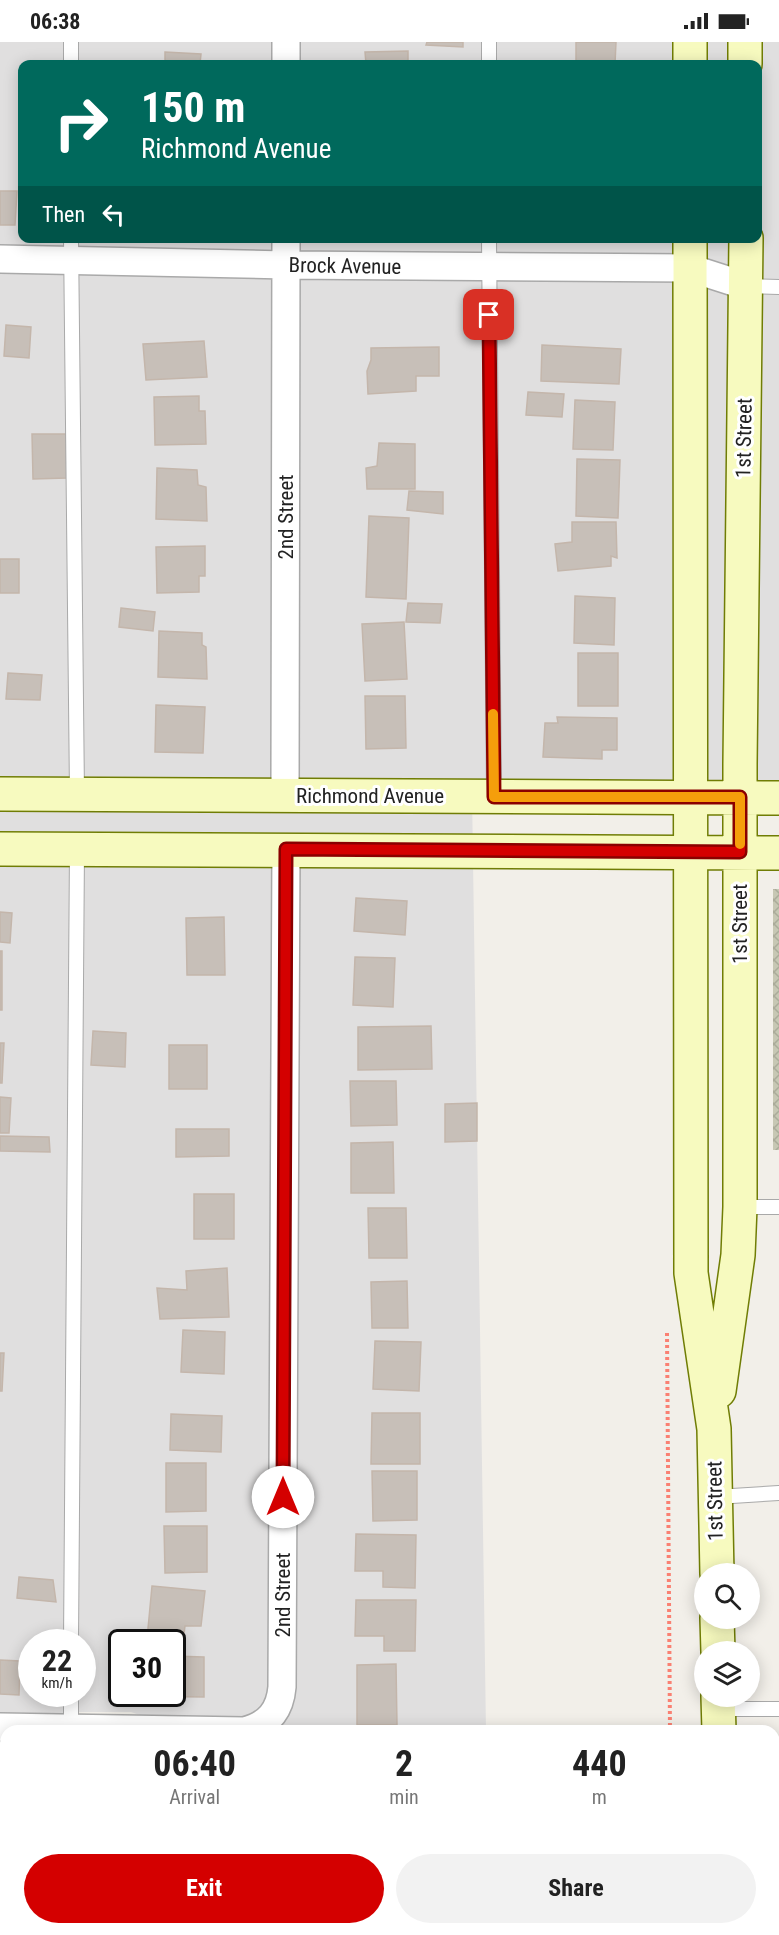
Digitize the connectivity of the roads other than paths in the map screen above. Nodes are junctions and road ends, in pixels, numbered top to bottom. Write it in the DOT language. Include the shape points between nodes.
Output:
graph roads {
  1 [pos="71,42"];
  2 [pos="286,42"];
  3 [pos="489,42"];
  4 [pos="690,42"];
  5 [pos="745,42"];
  6 [pos="71,60"];
  7 [pos="286,60"];
  8 [pos="489,60"];
  9 [pos="690,60"];
  10 [pos="746,60"];
  11 [pos="286,243"];
  12 [pos="489,243"];
  13 [pos="746,243"];
  14 [pos="70,249"];
  15 [pos="690,253"];
  16 [pos="0,259"];
  17 [pos="286,265"];
  18 [pos="489,268"];
  19 [pos="746,286"];
  20 [pos="779,287"];
  21 [pos="0,794"];
  22 [pos="77,794"];
  23 [pos="285,796"];
  24 [pos="494,797"];
  25 [pos="740,797"];
  26 [pos="692,798"];
  27 [pos="779,798"];
  28 [pos="0,849"];
  29 [pos="77,849"];
  30 [pos="286,849"];
  31 [pos="692,851"];
  32 [pos="740,852"];
  33 [pos="779,853"];
  34 [pos="740,1207"];
  35 [pos="779,1207"];
  36 [pos="714,1429"];
  37 [pos="779,1493"];
  38 [pos="716,1497"];
  39 [pos="717,1563"];
  40 [pos="71,1629"];
  41 [pos="71,1707"];
  42 [pos="779,1709"];
  43 [pos="718,1712"];
  44 [pos="71,1725"];
  45 [pos="260,1725"];
  1 -- 6 [label="lane"];
  2 -- 7 [label="street"];
  3 -- 8 [label="lane"];
  4 -- 9 [label="main road"];
  5 -- 10 [label="main road"];
  11 -- 17 [label="street, 2nd Street"];
  12 -- 18 [label="lane"];
  13 -- 19 [label="main road, 1st Street"];
  14 -- 16 [label="street, Brock Avenue"];
  14 -- 17 [label="street, Brock Avenue"];
  14 -- 22 [label="lane"];
  15 -- 18 [label="street, Brock Avenue"];
  15 -- 19 [label="street, Brock Avenue"];
  15 -- 26 [label="main road, 1st Street"];
  17 -- 18 [label="street, Brock Avenue"];
  17 -- 23 [label="street, 2nd Street"];
  18 -- 24 [label="lane"];
  19 -- 20 [label="lane"];
  19 -- 25 [label="main road, 1st Street"];
  21 -- 22 [label="main road, Richmond Avenue"];
  22 -- 23 [label="main road, Richmond Avenue"];
  23 -- 24 [label="main road, Richmond Avenue"];
  24 -- 26 [label="main road, Richmond Avenue"];
  25 -- 26 [label="main road, Richmond Avenue"];
  25 -- 27 [label="main road, Richmond Avenue"];
  25 -- 32 [label="main road, 1st Street"];
  26 -- 31 [label="main road, 1st Street"];
  28 -- 29 [label="main road"];
  29 -- 30 [label="main road"];
  29 -- 40 [label="lane"];
  30 -- 31 [label="main road"];
  30 -- 45 [label="street, 2nd Street" via="282,1687 279,1706"];
  31 -- 32 [label="main road"];
  31 -- 36 [label="main road, 1st Street" via="691,1273"];
  32 -- 33 [label="main road"];
  32 -- 34 [label="main road, 1st Street"];
  34 -- 35 [label="lane"];
  34 -- 36 [label="main road, 1st Street" via="738,1255"];
  36 -- 38 [label="main road, 1st Street"];
  37 -- 38 [label="lane"];
  38 -- 39 [label="main road, 1st Street"];
  41 -- 44 [label="lane"];
  42 -- 43 [label="lane"];
}
